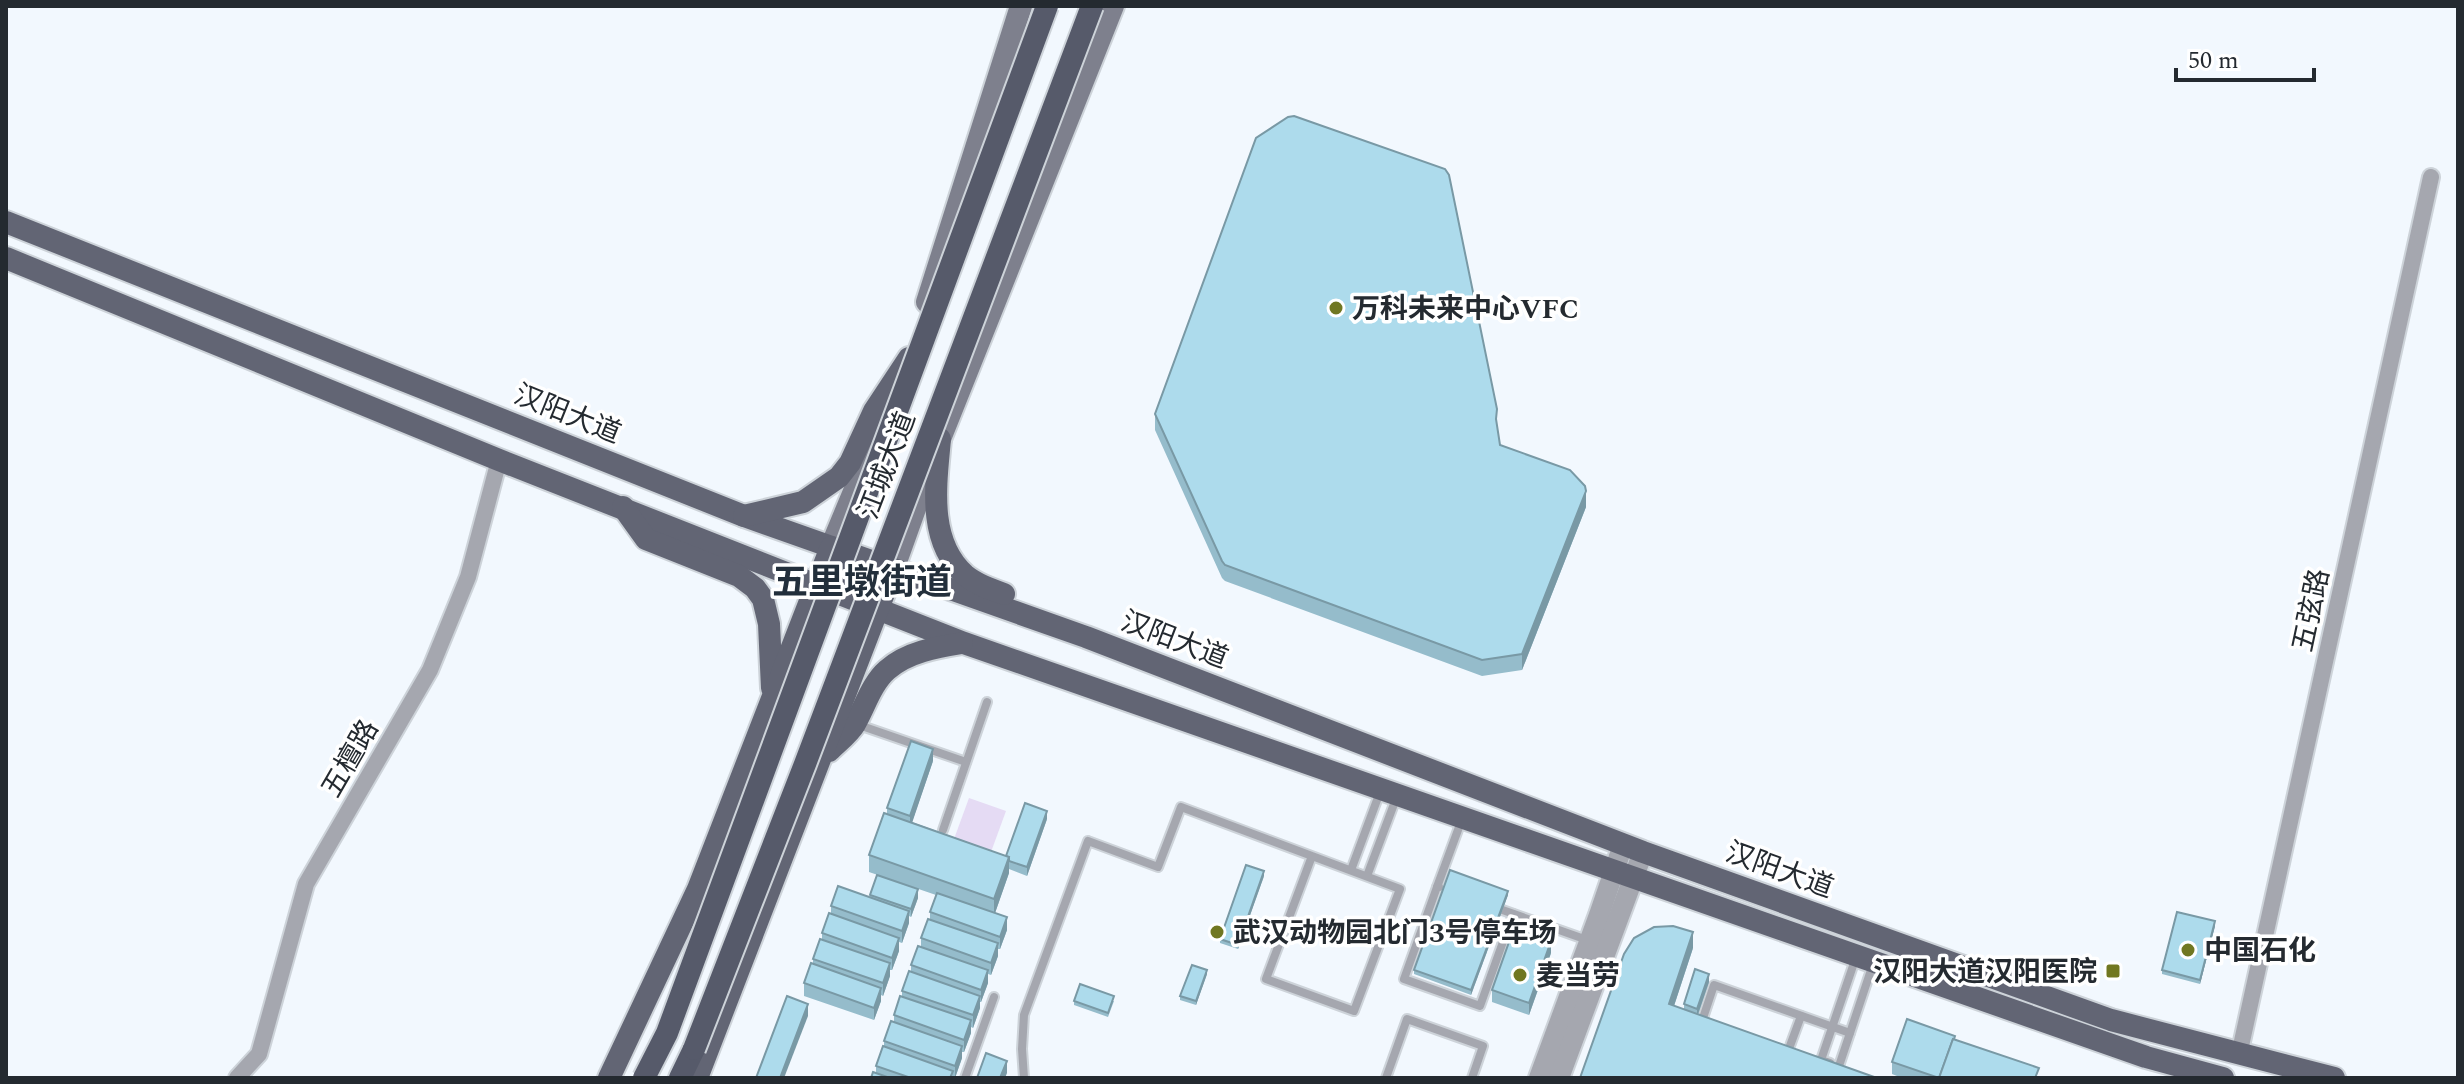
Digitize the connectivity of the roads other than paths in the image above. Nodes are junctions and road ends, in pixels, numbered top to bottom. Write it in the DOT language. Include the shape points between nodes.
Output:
graph roads {
  1 [pos="1021,6"];
  2 [pos="1047,6"];
  3 [pos="1092,6"];
  4 [pos="1113,6"];
  5 [pos="2431,177"];
  6 [pos="6,222"];
  7 [pos="6,258"];
  8 [pos="909,358"];
  9 [pos="940,439"];
  10 [pos="499,460"];
  11 [pos="623,507"];
  12 [pos="744,516"];
  13 [pos="831,547"];
  14 [pos="893,570"];
  15 [pos="817,584"];
  16 [pos="879,609"];
  17 [pos="1086,637"];
  18 [pos="964,643"];
  19 [pos="772,699"];
  20 [pos="987,702"];
  21 [pos="855,723"];
  22 [pos="822,757"];
  23 [pos="966,762"];
  24 [pos="1390,792"];
  25 [pos="1462,818"];
  26 [pos="943,830"];
  27 [pos="1633,848"];
  28 [pos="1312,856"];
  29 [pos="1351,870"];
  30 [pos="1624,875"];
  31 [pos="1367,876"];
  32 [pos="1437,887"];
  33 [pos="1450,891"];
  34 [pos="1488,905"];
  35 [pos="1513,914"];
  36 [pos="1590,941"];
  37 [pos="1865,959"];
  38 [pos="994,997"];
  39 [pos="1801,1016"];
  40 [pos="1833,1027"];
  41 [pos="1715,1029"];
  42 [pos="1850,1033"];
  43 [pos="1773,1049"];
  44 [pos="2239,1055"];
  45 [pos="1839,1066"];
  46 [pos="1850,1070"];
  47 [pos="237,1078"];
  48 [pos="609,1078"];
  49 [pos="644,1078"];
  50 [pos="682,1078"];
  51 [pos="697,1078"];
  52 [pos="965,1078"];
  53 [pos="1024,1078"];
  54 [pos="1386,1078"];
  55 [pos="1472,1078"];
  56 [pos="1539,1078"];
  57 [pos="1559,1078"];
  58 [pos="2223,1078"];
  59 [pos="2334,1078"];
  1 -- 8 [label="main road, 江城大道"];
  2 -- 49 [label="highway, 江城大道, bridge" via="673,1018"];
  3 -- 50 [label="highway, 江城大道, bridge"];
  4 -- 9 [label="main road, 江城大道"];
  5 -- 44 [label="street, 五弦路"];
  6 -- 12 [label="main road, 汉阳大道"];
  7 -- 10 [label="main road, 汉阳大道"];
  8 -- 12 [label="main road" via="839,477 803,502"];
  8 -- 13 [label="main road, 江城大道"];
  9 -- 14 [label="main road, 江城大道"];
  9 -- 17 [label="main road" via="936,511 942,538 964,574 1035,606"];
  10 -- 11 [label="main road, 汉阳大道"];
  10 -- 47 [label="street, 五檀路" via="468,577 430,670 306,884 259,1054"];
  11 -- 15 [label="main road, 汉阳大道"];
  11 -- 19 [label="main road" via="646,539 739,576 755,588 769,624"];
  12 -- 13 [label="main road, 汉阳大道"];
  13 -- 14 [label="main road, 汉阳大道"];
  13 -- 15 [label="main road"];
  14 -- 16 [label="main road"];
  14 -- 17 [label="main road, 汉阳大道"];
  15 -- 16 [label="main road, 汉阳大道"];
  15 -- 19 [label="main road"];
  16 -- 18 [label="main road, 汉阳大道"];
  16 -- 22 [label="main road"];
  17 -- 27 [label="main road, 汉阳大道"];
  18 -- 21 [label="main road" via="930,648 885,671"];
  18 -- 24 [label="main road, 汉阳大道"];
  19 -- 48 [label="main road" via="698,889"];
  20 -- 23 [label="lane"];
  21 -- 22 [label="main road"];
  21 -- 23 [label="lane"];
  22 -- 51 [label="main road"];
  23 -- 26 [label="lane"];
  24 -- 25 [label="main road, 汉阳大道"];
  24 -- 29 [label="lane"];
  24 -- 31 [label="lane"];
  25 -- 30 [label="main road, 汉阳大道"];
  25 -- 32 [label="lane"];
  27 -- 30 [label="street"];
  27 -- 44 [label="main road, 汉阳大道" via="2111,1020"];
  28 -- 29 [label="lane"];
  28 -- 31 [label="lane" via="1266,979 1354,1011 1400,889"];
  28 -- 53 [label="lane" via="1181,807 1158,867 1088,841 1024,1015"];
  29 -- 31 [label="lane"];
  30 -- 36 [label="street"];
  30 -- 37 [label="main road, 汉阳大道"];
  30 -- 57 [label="street"];
  32 -- 33 [label="lane"];
  32 -- 35 [label="lane" via="1404,979 1480,1006"];
  34 -- 35 [label="lane"];
  35 -- 36 [label="lane"];
  36 -- 56 [label="street"];
  37 -- 40 [label="lane"];
  37 -- 42 [label="lane"];
  37 -- 58 [label="main road, 汉阳大道" via="2146,1057"];
  38 -- 52 [label="lane"];
  39 -- 40 [label="lane"];
  39 -- 41 [label="lane" via="1714,985 1701,1024"];
  39 -- 43 [label="lane" via="1787,1055"];
  40 -- 42 [label="lane"];
  40 -- 45 [label="lane" via="1821,1060"];
  42 -- 45 [label="lane"];
  44 -- 59 [label="main road, 汉阳大道"];
  45 -- 46 [label="lane"];
  54 -- 55 [label="lane" via="1407,1019 1483,1046"];
}
